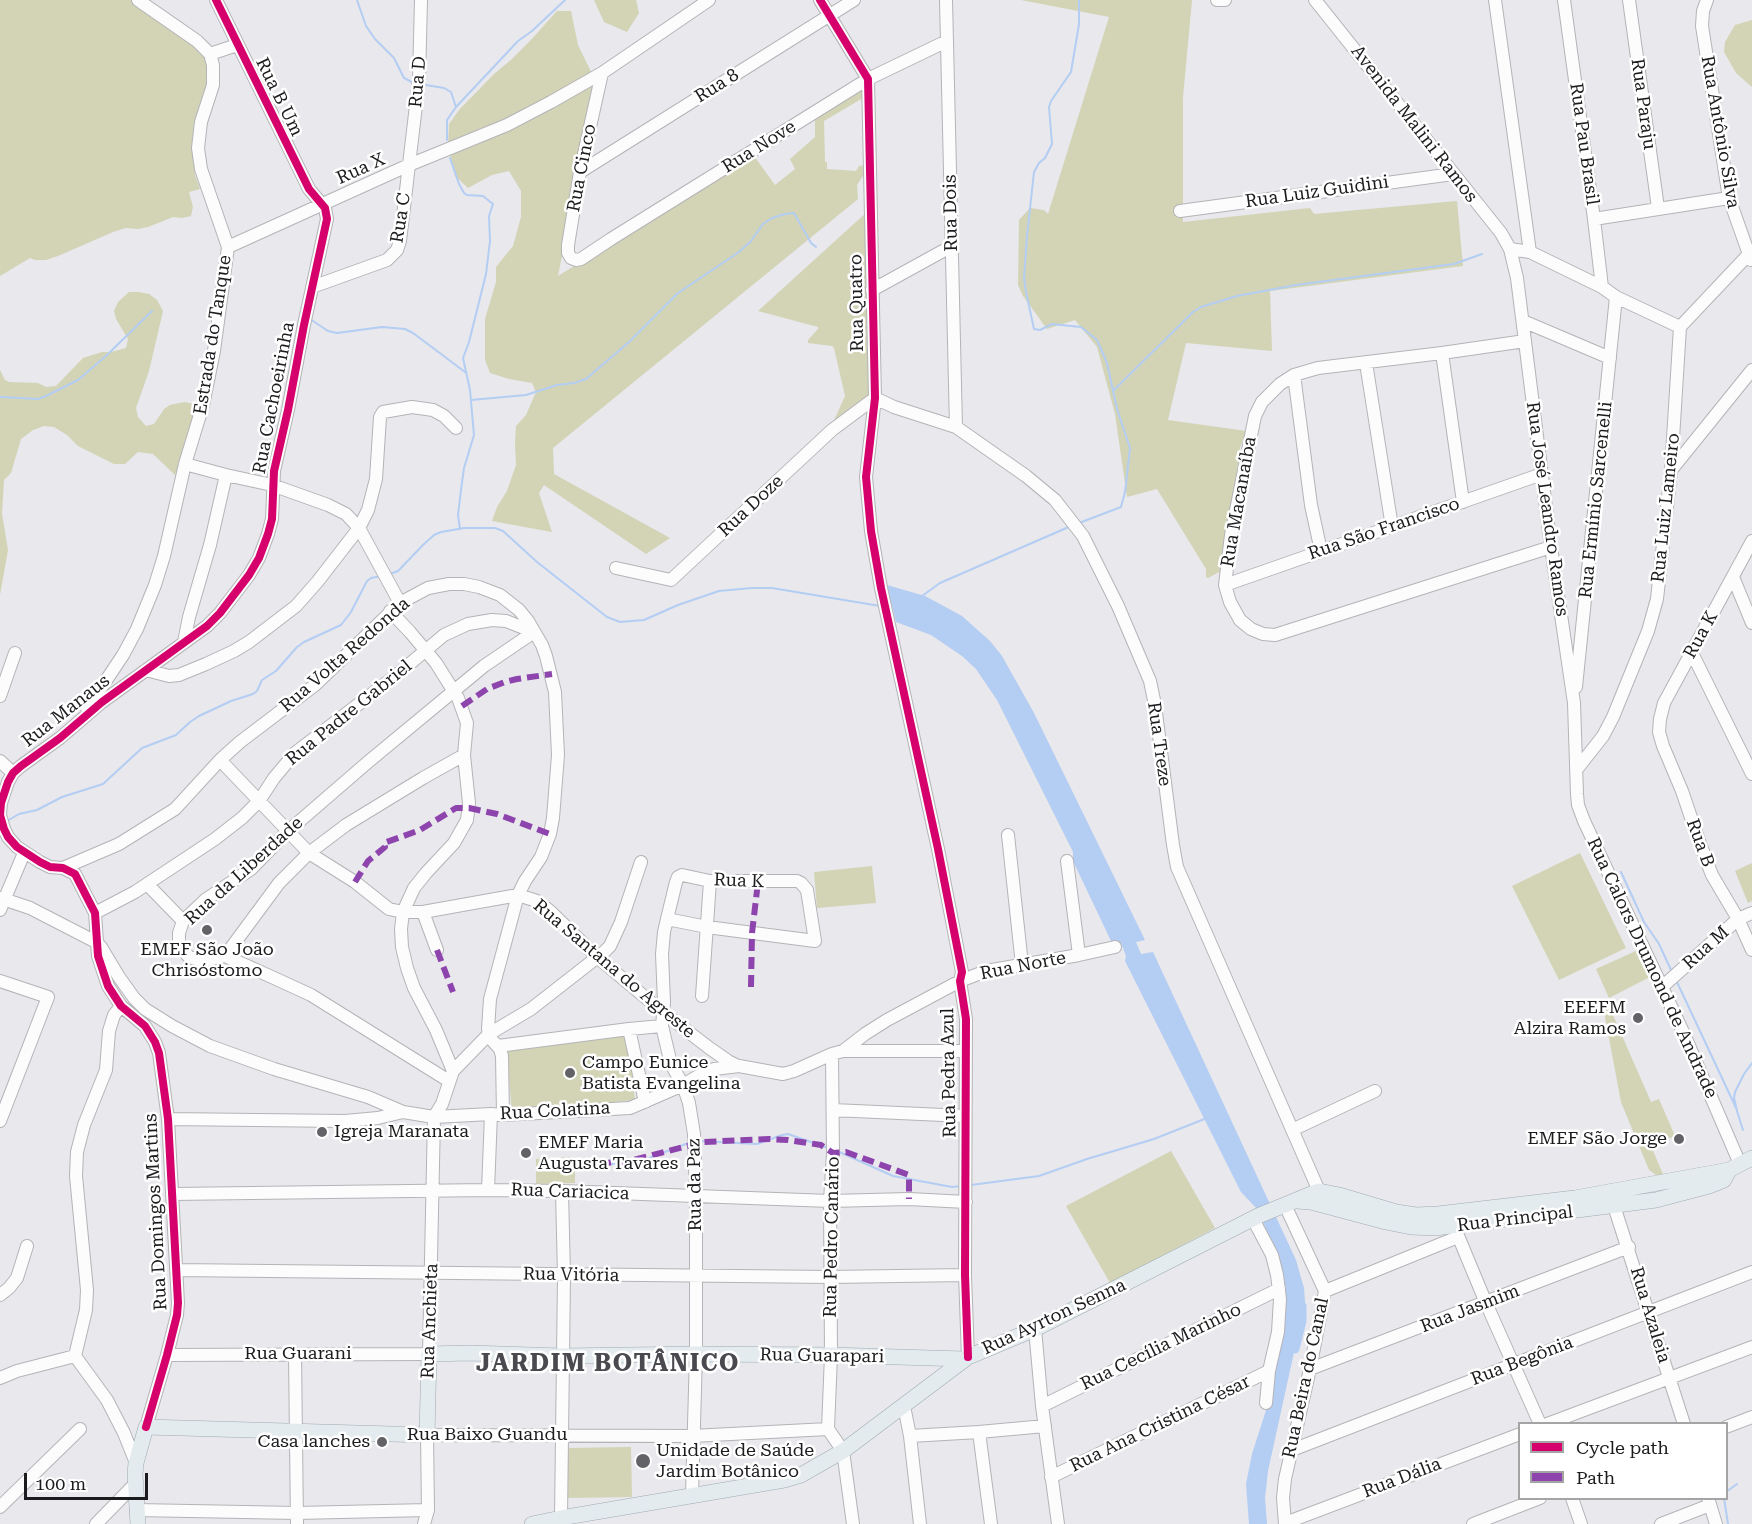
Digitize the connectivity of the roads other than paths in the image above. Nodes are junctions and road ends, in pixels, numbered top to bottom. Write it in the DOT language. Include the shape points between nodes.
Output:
graph roads {
  1 [pos="138,0"];
  2 [pos="216,0"];
  3 [pos="421,0"];
  4 [pos="709,0"];
  5 [pos="819,0"];
  6 [pos="854,0"];
  7 [pos="946,0"];
  8 [pos="1217,0"];
  9 [pos="1225,0"];
  10 [pos="1315,0"];
  11 [pos="1495,0"];
  12 [pos="1564,0"];
  13 [pos="1629,0"];
  14 [pos="1707,0"];
  15 [pos="829,15"];
  16 [pos="947,41"];
  17 [pos="237,45"];
  18 [pos="210,54"];
  19 [pos="602,73"];
  20 [pos="868,79"];
  21 [pos="409,165"];
  22 [pos="580,172"];
  23 [pos="1453,174"];
  24 [pos="1729,198"];
  25 [pos="321,203"];
  26 [pos="1658,208"];
  27 [pos="1180,211"];
  28 [pos="1594,219"];
  29 [pos="952,246"];
  30 [pos="228,247"];
  31 [pos="1510,249"];
  32 [pos="1530,252"];
  33 [pos="1750,258"];
  34 [pos="576,260"];
  35 [pos="312,287"];
  36 [pos="1602,287"];
  37 [pos="872,290"];
  38 [pos="1616,297"];
  39 [pos="1523,321"];
  40 [pos="1680,327"];
  41 [pos="1525,341"];
  42 [pos="1442,353"];
  43 [pos="1610,358"];
  44 [pos="1366,363"];
  45 [pos="1752,370"];
  46 [pos="1294,375"];
  47 [pos="874,398"];
  48 [pos="956,427"];
  49 [pos="456,428"];
  50 [pos="185,464"];
  51 [pos="1671,470"];
  52 [pos="1542,474"];
  53 [pos="226,475"];
  54 [pos="272,484"];
  55 [pos="1463,502"];
  56 [pos="1392,526"];
  57 [pos="359,528"];
  58 [pos="1752,542"];
  59 [pos="1551,547"];
  60 [pos="1322,551"];
  61 [pos="616,568"];
  62 [pos="1733,577"];
  63 [pos="1225,585"];
  64 [pos="395,607"];
  65 [pos="887,616"];
  66 [pos="1752,623"];
  67 [pos="534,632"];
  68 [pos="184,642"];
  69 [pos="425,650"];
  70 [pos="1691,651"];
  71 [pos="15,653"];
  72 [pos="146,670"];
  73 [pos="454,691"];
  74 [pos="0,696"];
  75 [pos="1574,703"];
  76 [pos="78,722"];
  77 [pos="1659,732"];
  78 [pos="464,755"];
  79 [pos="220,760"];
  80 [pos="0,761"];
  81 [pos="1577,769"];
  82 [pos="13,773"];
  83 [pos="1752,774"];
  84 [pos="259,801"];
  85 [pos="287,832"];
  86 [pos="1008,835"];
  87 [pos="24,853"];
  88 [pos="309,853"];
  89 [pos="1067,861"];
  90 [pos="641,862"];
  91 [pos="63,868"];
  92 [pos="710,881"];
  93 [pos="675,882"];
  94 [pos="147,884"];
  95 [pos="518,895"];
  96 [pos="2,902"];
  97 [pos="403,912"];
  98 [pos="423,912"];
  99 [pos="95,913"];
  100 [pos="1752,913"];
  101 [pos="667,919"];
  102 [pos="1738,919"];
  103 [pos="183,921"];
  104 [pos="707,927"];
  105 [pos="98,943"];
  106 [pos="1115,947"];
  107 [pos="437,950"];
  108 [pos="1752,950"];
  109 [pos="1079,955"];
  110 [pos="225,956"];
  111 [pos="597,957"];
  112 [pos="1022,965"];
  113 [pos="0,981"];
  114 [pos="960,981"];
  115 [pos="1662,987"];
  116 [pos="702,996"];
  117 [pos="121,1006"];
  118 [pos="664,1013"];
  119 [pos="662,1026"];
  120 [pos="628,1029"];
  121 [pos="489,1034"];
  122 [pos="498,1046"];
  123 [pos="966,1051"];
  124 [pos="838,1053"];
  125 [pos="739,1066"];
  126 [pos="451,1076"];
  127 [pos="682,1085"];
  128 [pos="1375,1091"];
  129 [pos="645,1102"];
  130 [pos="833,1110"];
  131 [pos="403,1112"];
  132 [pos="497,1115"];
  133 [pos="965,1116"];
  134 [pos="434,1117"];
  135 [pos="168,1119"];
  136 [pos="0,1121"];
  137 [pos="1292,1130"];
  138 [pos="1743,1163"];
  139 [pos="432,1190"];
  140 [pos="488,1190"];
  141 [pos="562,1191"];
  142 [pos="173,1194"];
  143 [pos="696,1197"];
  144 [pos="1319,1197"];
  145 [pos="830,1201"];
  146 [pos="966,1202"];
  147 [pos="1286,1204"];
  148 [pos="1614,1206"];
  149 [pos="1256,1218"];
  150 [pos="1456,1231"];
  151 [pos="27,1246"];
  152 [pos="1629,1248"];
  153 [pos="176,1270"];
  154 [pos="1752,1272"];
  155 [pos="431,1273"];
  156 [pos="695,1275"];
  157 [pos="965,1275"];
  158 [pos="564,1276"];
  159 [pos="830,1277"];
  160 [pos="1279,1289"];
  161 [pos="1325,1291"];
  162 [pos="0,1295"];
  163 [pos="1486,1303"];
  164 [pos="1649,1313"];
  165 [pos="1035,1329"];
  166 [pos="1752,1347"];
  167 [pos="295,1354"];
  168 [pos="429,1354"];
  169 [pos="696,1354"];
  170 [pos="167,1355"];
  171 [pos="831,1355"];
  172 [pos="75,1356"];
  173 [pos="562,1356"];
  174 [pos="966,1358"];
  175 [pos="1514,1363"];
  176 [pos="1310,1369"];
  177 [pos="1269,1371"];
  178 [pos="0,1378"];
  179 [pos="1670,1378"];
  180 [pos="1266,1403"];
  181 [pos="904,1406"];
  182 [pos="1042,1406"];
  183 [pos="1752,1417"];
  184 [pos="1539,1422"];
  185 [pos="1552,1422"];
  186 [pos="1683,1422"];
  187 [pos="1045,1426"];
  188 [pos="1728,1426"];
  189 [pos="146,1427"];
  190 [pos="80,1429"];
  191 [pos="828,1429"];
  192 [pos="296,1432"];
  193 [pos="979,1432"];
  194 [pos="427,1435"];
  195 [pos="1518,1435"];
  196 [pos="561,1436"];
  197 [pos="692,1436"];
  198 [pos="910,1436"];
  199 [pos="1292,1450"];
  200 [pos="843,1451"];
  201 [pos="136,1463"];
  202 [pos="1052,1477"];
  203 [pos="135,1484"];
  204 [pos="692,1495"];
  205 [pos="1535,1500"];
  206 [pos="1573,1500"];
  207 [pos="1709,1502"];
  208 [pos="0,1504"];
  209 [pos="428,1510"];
  210 [pos="137,1517"];
  211 [pos="200,1518"];
  212 [pos="297,1519"];
  213 [pos="563,1521"];
  214 [pos="1285,1523"];
  215 [pos="96,1524"];
  216 [pos="424,1524"];
  217 [pos="532,1524"];
  218 [pos="854,1524"];
  219 [pos="920,1524"];
  220 [pos="991,1524"];
  221 [pos="1058,1524"];
  222 [pos="1473,1524"];
  223 [pos="1581,1524"];
  224 [pos="1661,1524"];
  225 [pos="1716,1524"];
  1 -- 18 [label="street"];
  2 -- 17 [label="street, Rua B Um"];
  3 -- 21 [label="street, Rua D" via="420,69"];
  4 -- 19 [label="street"];
  5 -- 15 [label="street"];
  6 -- 15 [label="street, Rua 8"];
  7 -- 16 [label="street, Rua Dois"];
  8 -- 9 [label="street"];
  10 -- 23 [label="street, Avenida Malini Ramos"];
  11 -- 32 [label="street"];
  12 -- 28 [label="street, Rua Pau Brasil"];
  13 -- 26 [label="street, Rua Paraju"];
  14 -- 24 [label="street, Rua Antônio Silva" via="1702,26"];
  15 -- 20 [label="street"];
  15 -- 22 [label="street, Rua 8"];
  16 -- 20 [label="street, Rua Nove"];
  16 -- 29 [label="street, Rua Dois"];
  17 -- 18 [label="street"];
  17 -- 25 [label="street, Rua B Um" via="309,189"];
  18 -- 30 [label="street, Estrada do Tanque" via="213,85 201,122 198,148 201,169"];
  19 -- 21 [label="street, Rua X" via="507,125"];
  19 -- 22 [label="street, Rua Cinco"];
  20 -- 34 [label="street, Rua Nove"];
  20 -- 37 [label="street, Rua Quatro"];
  21 -- 25 [label="street, Rua X"];
  21 -- 35 [label="street, Rua C" via="400,241 393,255"];
  22 -- 34 [label="street, Rua Cinco" via="568,245 568,253"];
  23 -- 27 [label="street, Rua Luiz Guidini"];
  23 -- 31 [label="street, Avenida Malini Ramos"];
  24 -- 26 [label="street"];
  24 -- 33 [label="street, Rua Antônio Silva"];
  25 -- 30 [label="street, Rua X"];
  25 -- 35 [label="street, Rua Cachoeirinha" via="327,219"];
  26 -- 28 [label="street"];
  28 -- 36 [label="street, Rua Pau Brasil"];
  29 -- 37 [label="street"];
  29 -- 48 [label="street, Rua Dois"];
  30 -- 50 [label="street, Estrada do Tanque" via="214,351"];
  31 -- 32 [label="street"];
  31 -- 39 [label="street, Rua José Leandro Ramos"];
  32 -- 36 [label="street"];
  33 -- 40 [label="street"];
  35 -- 54 [label="street, Rua Cachoeirinha"];
  36 -- 38 [label="street"];
  37 -- 47 [label="street, Rua Quatro"];
  38 -- 40 [label="street"];
  38 -- 43 [label="street, Rua Ermínio Sarcenelli"];
  39 -- 41 [label="street, Rua José Leandro Ramos"];
  39 -- 43 [label="street"];
  40 -- 51 [label="street, Rua Luiz Lameiro"];
  41 -- 42 [label="street, Rua Macanaíba"];
  41 -- 52 [label="street, Rua José Leandro Ramos"];
  42 -- 44 [label="street, Rua Macanaíba"];
  42 -- 55 [label="street"];
  43 -- 75 [label="street, Rua Ermínio Sarcenelli"];
  44 -- 46 [label="street, Rua Macanaíba"];
  44 -- 56 [label="street"];
  45 -- 51 [label="street"];
  46 -- 60 [label="street" via="1311,505"];
  46 -- 63 [label="street, Rua Macanaíba" via="1268,394 1255,416"];
  47 -- 48 [label="street, Rua Treze"];
  47 -- 61 [label="street, Rua Doze" via="832,430 671,580"];
  47 -- 65 [label="street, Rua Quatro" via="866,477 871,531"];
  48 -- 137 [label="street, Rua Treze" via="1054,500 1083,536 1118,606 1150,681 1177,867"];
  49 -- 57 [label="street" via="434,410 412,407 383,412 376,479"];
  50 -- 53 [label="street"];
  50 -- 76 [label="street, Estrada do Tanque" via="164,556 146,610 123,655"];
  51 -- 81 [label="street, Rua Luiz Lameiro" via="1653,615 1613,717"];
  52 -- 55 [label="street, Rua São Francisco"];
  52 -- 59 [label="street, Rua José Leandro Ramos"];
  53 -- 54 [label="street"];
  53 -- 68 [label="street"];
  54 -- 57 [label="street" via="346,514"];
  54 -- 68 [label="street, Rua Cachoeirinha" via="272,519 259,558 220,613"];
  55 -- 56 [label="street, Rua São Francisco"];
  56 -- 60 [label="street, Rua São Francisco"];
  57 -- 64 [label="street"];
  57 -- 72 [label="street" via="296,606 249,642 179,675 162,676"];
  58 -- 62 [label="street, Rua K"];
  59 -- 63 [label="street, Rua Macanaíba" via="1275,635 1251,629 1240,620"];
  59 -- 75 [label="street, Rua José Leandro Ramos"];
  60 -- 63 [label="street, Rua São Francisco"];
  62 -- 66 [label="street"];
  62 -- 70 [label="street, Rua K"];
  64 -- 67 [label="street, Rua Volta Redonda" via="418,592 464,584 490,590 508,600"];
  64 -- 69 [label="street"];
  64 -- 79 [label="street, Rua Volta Redonda" via="315,685"];
  65 -- 114 [label="street, Rua Pedra Azul" via="938,849 962,972"];
  67 -- 69 [label="street, Rua Padre Gabriel" via="506,621 480,621 456,628"];
  67 -- 73 [label="street, Rua da Liberdade"];
  67 -- 95 [label="street, Rua Volta Redonda" via="546,656 555,692 558,755 550,834"];
  68 -- 72 [label="street, Rua Manaus"];
  69 -- 73 [label="street"];
  69 -- 84 [label="street, Rua Padre Gabriel" via="295,753"];
  70 -- 77 [label="street, Rua K" via="1664,703"];
  70 -- 83 [label="street"];
  71 -- 74 [label="street"];
  72 -- 76 [label="street, Rua Manaus"];
  73 -- 78 [label="street" via="467,723"];
  73 -- 85 [label="street, Rua da Liberdade"];
  75 -- 81 [label="street, Rua José Leandro Ramos"];
  76 -- 82 [label="street, Rua Manaus"];
  77 -- 102 [label="street, Rua B" via="1712,875"];
  78 -- 88 [label="street" via="346,825"];
  78 -- 97 [label="street" via="467,819 454,843 414,888"];
  79 -- 84 [label="street"];
  79 -- 91 [label="street, Rua Volta Redonda" via="175,809 119,844"];
  80 -- 82 [label="street"];
  81 -- 115 [label="street, Rua Calors Drumond de Andrade" via="1578,805 1584,821"];
  82 -- 87 [label="street" via="3,793 0,815 8,837"];
  84 -- 85 [label="street"];
  84 -- 94 [label="street, Rua Padre Gabriel" via="215,839"];
  85 -- 88 [label="street"];
  85 -- 103 [label="street, Rua da Liberdade" via="251,869 205,900"];
  86 -- 112 [label="street"];
  87 -- 91 [label="street" via="50,867"];
  87 -- 96 [label="street"];
  88 -- 97 [label="street" via="389,909"];
  88 -- 110 [label="street" via="279,883"];
  89 -- 109 [label="street"];
  90 -- 111 [label="street" via="614,940"];
  91 -- 99 [label="street" via="75,874"];
  92 -- 93 [label="street, Rua K" via="682,875"];
  92 -- 104 [label="street"];
  92 -- 104 [label="street, Rua K" via="797,881 807,890 815,941"];
  93 -- 101 [label="street, Rua da Paz"];
  94 -- 99 [label="street, Rua Padre Gabriel"];
  94 -- 103 [label="street"];
  95 -- 98 [label="street"];
  95 -- 111 [label="street, Rua Santana do Agreste" via="544,906"];
  95 -- 121 [label="street, Rua Volta Redonda" via="490,999"];
  96 -- 105 [label="street" via="30,908"];
  97 -- 98 [label="street"];
  97 -- 126 [label="street" via="406,968 436,1030"];
  98 -- 107 [label="street"];
  99 -- 105 [label="street"];
  100 -- 102 [label="street, Rua M"];
  101 -- 104 [label="street"];
  101 -- 118 [label="street, Rua da Paz" via="662,954"];
  102 -- 108 [label="street, Rua B"];
  102 -- 115 [label="street, Rua M"];
  103 -- 110 [label="street, Rua da Liberdade" via="178,940 186,954 203,961"];
  104 -- 116 [label="street"];
  105 -- 117 [label="street" via="102,970"];
  105 -- 131 [label="street" via="134,998 172,1026 221,1050"];
  106 -- 109 [label="street, Rua Norte"];
  109 -- 112 [label="street, Rua Norte"];
  110 -- 126 [label="street, Rua da Liberdade" via="311,995"];
  111 -- 118 [label="street, Rua Santana do Agreste"];
  111 -- 121 [label="street" via="531,1009"];
  112 -- 114 [label="street, Rua Norte" via="986,971"];
  113 -- 136 [label="street" via="48,997"];
  114 -- 123 [label="street, Rua Pedra Azul"];
  114 -- 124 [label="street, Rua Norte" via="887,1020"];
  115 -- 138 [label="street, Rua Calors Drumond de Andrade"];
  117 -- 135 [label="street, Rua Domingos Martins" via="146,1026 155,1042 162,1065"];
  117 -- 172 [label="street" via="109,1031 106,1070 77,1152 87,1290"];
  118 -- 119 [label="street, Rua da Paz"];
  118 -- 125 [label="street, Rua Santana do Agreste"];
  119 -- 120 [label="street"];
  119 -- 127 [label="street, Rua da Paz" via="671,1064"];
  120 -- 122 [label="street"];
  120 -- 129 [label="street"];
  121 -- 122 [label="street"];
  121 -- 126 [label="street"];
  122 -- 132 [label="street" via="502,1056"];
  123 -- 124 [label="street, Rua Colatina"];
  123 -- 133 [label="street, Rua Pedra Azul"];
  124 -- 125 [label="street, Rua Colatina" via="783,1074"];
  124 -- 130 [label="street, Rua Pedro Canário"];
  125 -- 127 [label="street, Rua Colatina" via="714,1069"];
  126 -- 134 [label="street"];
  127 -- 129 [label="street, Rua Colatina"];
  127 -- 143 [label="street, Rua da Paz" via="694,1134"];
  128 -- 137 [label="street"];
  129 -- 132 [label="street, Rua Colatina" via="630,1108"];
  130 -- 133 [label="street"];
  130 -- 145 [label="street, Rua Pedro Canário"];
  131 -- 134 [label="street, Rua Colatina"];
  131 -- 135 [label="street, Rua Colatina" via="345,1121"];
  132 -- 134 [label="street, Rua Colatina"];
  132 -- 140 [label="street"];
  133 -- 146 [label="street, Rua Pedra Azul"];
  134 -- 139 [label="street, Rua Anchieta"];
  135 -- 142 [label="street, Rua Domingos Martins"];
  137 -- 144 [label="street, Rua Treze"];
  138 -- 144 [label="main road, Rua Principal" via="1575,1198 1438,1214 1416,1215"];
  138 -- 148 [label="main road, Rua Principal" via="1724,1180 1709,1186"];
  139 -- 140 [label="street, Rua Cariacica"];
  139 -- 142 [label="street, Rua Cariacica"];
  139 -- 155 [label="street, Rua Anchieta"];
  140 -- 141 [label="street, Rua Cariacica"];
  141 -- 143 [label="street, Rua Cariacica"];
  141 -- 158 [label="street"];
  142 -- 153 [label="street, Rua Domingos Martins"];
  143 -- 145 [label="street, Rua Cariacica"];
  143 -- 156 [label="street, Rua da Paz"];
  144 -- 147 [label="main road, Rua Principal"];
  144 -- 150 [label="main road, Rua Principal" via="1386,1222"];
  145 -- 146 [label="street, Rua Cariacica"];
  145 -- 159 [label="street, Rua Pedro Canário"];
  146 -- 157 [label="street, Rua Pedra Azul"];
  147 -- 149 [label="main road, Rua Ayrton Senna"];
  147 -- 161 [label="street, Rua Beira do Canal"];
  148 -- 150 [label="main road, Rua Principal"];
  148 -- 152 [label="street, Rua Azaleia"];
  149 -- 160 [label="street" via="1272,1255"];
  149 -- 165 [label="main road, Rua Ayrton Senna"];
  150 -- 161 [label="street"];
  150 -- 163 [label="street"];
  151 -- 162 [label="street" via="17,1278"];
  152 -- 163 [label="street, Rua Jasmim"];
  152 -- 164 [label="street, Rua Azaleia"];
  153 -- 155 [label="street, Rua Vitória"];
  153 -- 170 [label="street, Rua Domingos Martins" via="177,1315"];
  154 -- 164 [label="street, Rua Begônia"];
  155 -- 158 [label="street, Rua Vitória"];
  155 -- 168 [label="street, Rua Anchieta"];
  156 -- 158 [label="street, Rua Vitória"];
  156 -- 159 [label="street, Rua Vitória"];
  156 -- 169 [label="street, Rua da Paz"];
  157 -- 159 [label="street, Rua Vitória"];
  157 -- 174 [label="street, Rua Pedra Azul"];
  158 -- 173 [label="street"];
  159 -- 171 [label="street, Rua Pedro Canário"];
  160 -- 177 [label="street" via="1278,1332"];
  160 -- 182 [label="street, Rua Cecília Marinho"];
  161 -- 176 [label="street, Rua Beira do Canal"];
  163 -- 175 [label="street"];
  163 -- 176 [label="street, Rua Jasmim"];
  164 -- 175 [label="street, Rua Begônia"];
  164 -- 179 [label="street, Rua Azaleia"];
  165 -- 174 [label="main road, Rua Ayrton Senna"];
  165 -- 182 [label="street"];
  166 -- 179 [label="street"];
  167 -- 168 [label="street, Rua Guarani"];
  167 -- 170 [label="street, Rua Guarani"];
  167 -- 192 [label="street"];
  168 -- 173 [label="main road, Rua Guarapari"];
  168 -- 194 [label="main road, Rua Anchieta"];
  169 -- 171 [label="main road, Rua Guarapari"];
  169 -- 173 [label="main road, Rua Guarapari"];
  169 -- 197 [label="street, Rua da Paz"];
  170 -- 189 [label="street, Rua Domingos Martins"];
  171 -- 174 [label="main road, Rua Guarapari"];
  171 -- 191 [label="street, Rua Pedro Canário"];
  172 -- 178 [label="street"];
  172 -- 201 [label="street" via="107,1400"];
  173 -- 196 [label="street"];
  174 -- 181 [label="main road, Rua Ayrton Senna"];
  175 -- 184 [label="street"];
  175 -- 199 [label="street, Rua Begônia"];
  176 -- 199 [label="street, Rua Beira do Canal"];
  177 -- 180 [label="street"];
  177 -- 202 [label="street, Rua Ana Cristina César"];
  179 -- 185 [label="street"];
  179 -- 186 [label="street, Rua Azaleia"];
  181 -- 198 [label="street"];
  181 -- 200 [label="main road, Rua Ayrton Senna"];
  182 -- 187 [label="street"];
  183 -- 188 [label="street"];
  187 -- 193 [label="street"];
  187 -- 202 [label="street"];
  189 -- 192 [label="main road, Rua Baixo Guandu"];
  189 -- 201 [label="main road, Rua Domingos Martins"];
  190 -- 208 [label="street"];
  191 -- 197 [label="street, Rua Baixo Guandu"];
  191 -- 200 [label="street"];
  192 -- 194 [label="main road, Rua Baixo Guandu"];
  192 -- 212 [label="street"];
  193 -- 198 [label="street"];
  193 -- 220 [label="street"];
  194 -- 196 [label="street, Rua Baixo Guandu"];
  194 -- 209 [label="street, Rua Anchieta"];
  195 -- 214 [label="street, Rua Dália"];
  196 -- 197 [label="street, Rua Baixo Guandu"];
  196 -- 213 [label="street"];
  197 -- 204 [label="street, Rua da Paz"];
  198 -- 219 [label="street"];
  199 -- 214 [label="street, Rua Beira do Canal" via="1283,1497"];
  200 -- 204 [label="main road, Rua Ayrton Senna" via="784,1480"];
  200 -- 218 [label="street"];
  201 -- 203 [label="main road, Rua Domingos Martins"];
  202 -- 221 [label="street"];
  203 -- 210 [label="main road, Rua Domingos Martins"];
  203 -- 215 [label="street"];
  204 -- 213 [label="main road, Rua Ayrton Senna"];
  205 -- 222 [label="street"];
  206 -- 223 [label="street"];
  207 -- 224 [label="street"];
  207 -- 225 [label="street"];
  209 -- 212 [label="street"];
  209 -- 216 [label="street, Rua Anchieta"];
  210 -- 211 [label="street"];
  211 -- 212 [label="street"];
  213 -- 217 [label="main road, Rua Ayrton Senna"];
}
